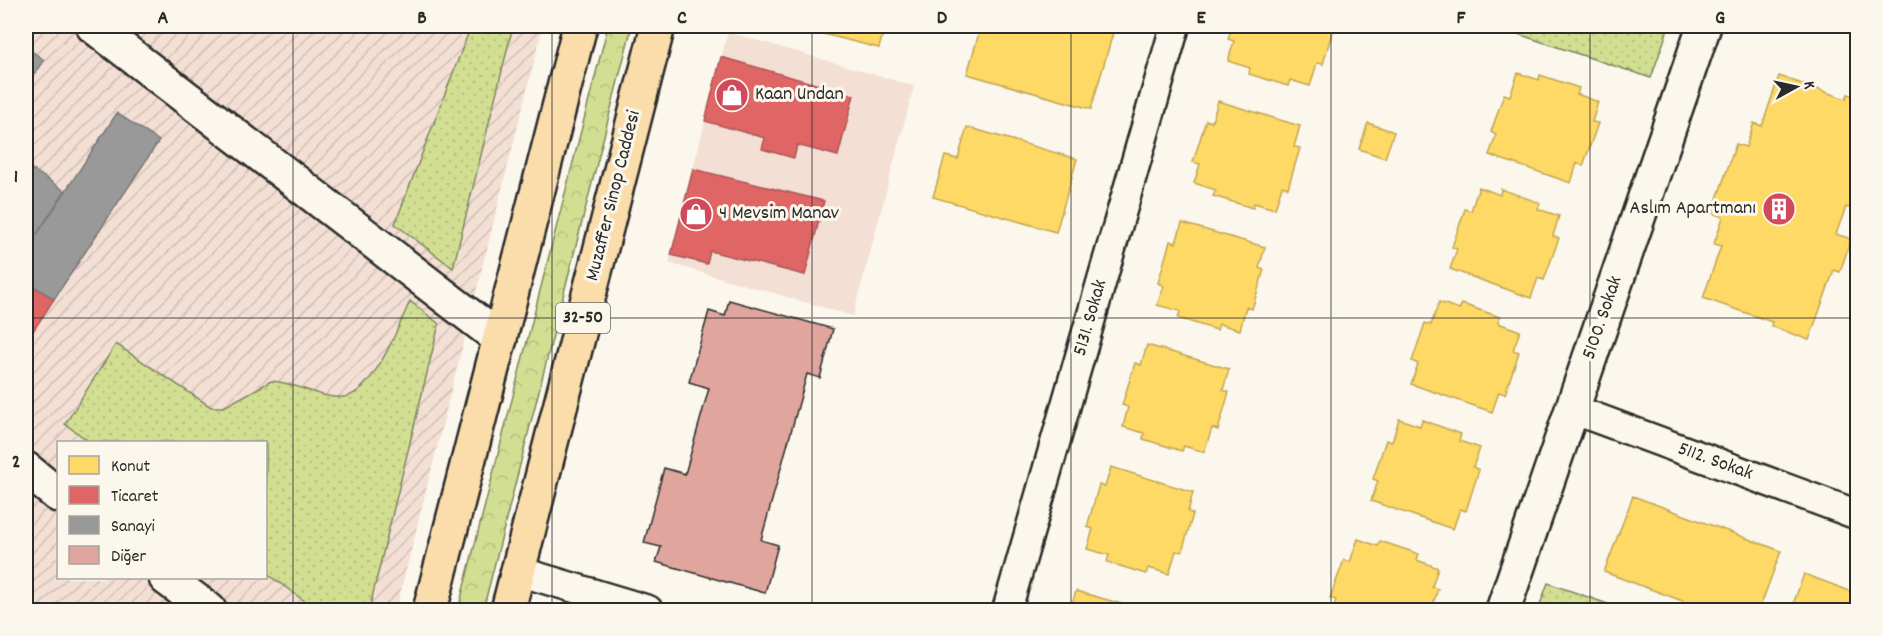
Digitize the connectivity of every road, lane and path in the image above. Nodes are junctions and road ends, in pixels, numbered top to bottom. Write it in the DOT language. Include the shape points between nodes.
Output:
graph roads {
  1 [pos="93,26"];
  2 [pos="580,26"];
  3 [pos="658,26"];
  4 [pos="1175,26"];
  5 [pos="1704,26"];
  6 [pos="500,339"];
  7 [pos="1572,409"];
  8 [pos="26,470"];
  9 [pos="57,494"];
  10 [pos="1857,515"];
  11 [pos="518,571"];
  12 [pos="167,579"];
  13 [pos="209,610"];
  14 [pos="430,610"];
  15 [pos="508,610"];
  16 [pos="648,610"];
  17 [pos="1007,610"];
  18 [pos="1503,610"];
  1 -- 6 [label="street"];
  2 -- 6 [label="main road"];
  3 -- 11 [label="main road, Muzaffer Sinop Caddesi / 32-50"];
  4 -- 17 [label="lane, 5131. Sokak"];
  5 -- 7 [label="street, 5100. Sokak"];
  6 -- 14 [label="main road"];
  7 -- 10 [label="lane, 5112. Sokak"];
  7 -- 18 [label="street, 5100. Sokak"];
  8 -- 9 [label="street"];
  11 -- 15 [label="main road, Muzaffer Sinop Caddesi / 32-50"];
  11 -- 16 [label="lane"];
  12 -- 13 [label="street"];
}
